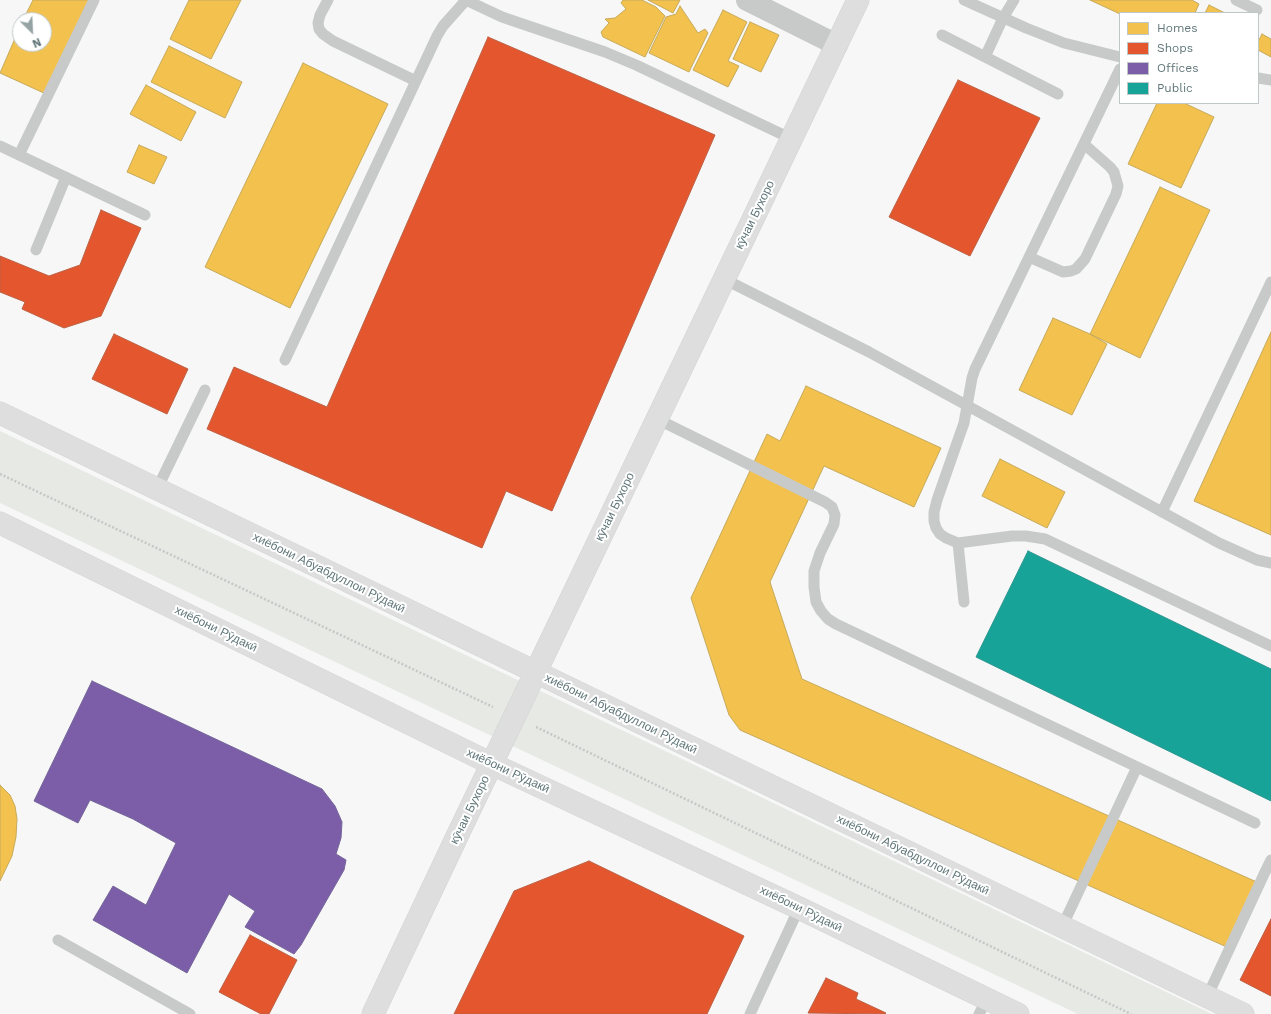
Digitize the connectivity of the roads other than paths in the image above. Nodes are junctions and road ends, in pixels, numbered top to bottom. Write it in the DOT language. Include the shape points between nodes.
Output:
graph roads {
  1 [pos="94,0"];
  2 [pos="328,0"];
  3 [pos="466,0"];
  4 [pos="747,0"];
  5 [pos="858,0"];
  6 [pos="964,0"];
  7 [pos="1014,0"];
  8 [pos="1236,0"];
  9 [pos="1257,10"];
  10 [pos="1003,18"];
  11 [pos="942,35"];
  12 [pos="837,45"];
  13 [pos="985,57"];
  14 [pos="1119,57"];
  15 [pos="1119,72"];
  16 [pos="1259,78"];
  17 [pos="1271,80"];
  18 [pos="416,81"];
  19 [pos="1058,94"];
  20 [pos="792,139"];
  21 [pos="1084,144"];
  22 [pos="0,146"];
  23 [pos="19,155"];
  24 [pos="66,178"];
  25 [pos="145,215"];
  26 [pos="36,250"];
  27 [pos="1029,257"];
  28 [pos="724,279"];
  29 [pos="1271,282"];
  30 [pos="285,360"];
  31 [pos="205,390"];
  32 [pos="966,405"];
  33 [pos="0,412"];
  34 [pos="657,419"];
  35 [pos="158,489"];
  36 [pos="1162,512"];
  37 [pos="0,523"];
  38 [pos="958,543"];
  39 [pos="1271,563"];
  40 [pos="964,602"];
  41 [pos="1271,646"];
  42 [pos="536,673"];
  43 [pos="492,764"];
  44 [pos="1137,767"];
  45 [pos="1255,823"];
  46 [pos="1271,860"];
  47 [pos="799,908"];
  48 [pos="1062,926"];
  49 [pos="58,940"];
  50 [pos="1207,996"];
  51 [pos="983,1007"];
  52 [pos="190,1014"];
  53 [pos="373,1014"];
  54 [pos="750,1014"];
  55 [pos="1018,1014"];
  56 [pos="1243,1014"];
  1 -- 23 [label="lane"];
  2 -- 18 [label="lane" via="318,23 323,34"];
  3 -- 18 [label="lane" via="443,26"];
  3 -- 20 [label="lane" via="502,17 636,65"];
  4 -- 12 [label="street"];
  5 -- 12 [label="main road, кӯчаи Бухоро"];
  6 -- 10 [label="lane"];
  7 -- 10 [label="lane"];
  8 -- 9 [label="lane"];
  10 -- 13 [label="lane"];
  10 -- 14 [label="lane" via="1064,43"];
  11 -- 13 [label="lane"];
  12 -- 20 [label="main road, кӯчаи Бухоро"];
  13 -- 19 [label="lane"];
  15 -- 21 [label="lane"];
  16 -- 17 [label="lane"];
  18 -- 30 [label="lane"];
  20 -- 28 [label="main road, кӯчаи Бухоро"];
  21 -- 27 [label="lane"];
  21 -- 27 [label="lane" via="1114,172 1118,186 1085,259 1076,269 1063,272"];
  22 -- 23 [label="lane"];
  23 -- 24 [label="lane"];
  24 -- 25 [label="lane"];
  24 -- 26 [label="lane"];
  27 -- 32 [label="lane" via="975,369"];
  28 -- 32 [label="lane" via="826,329"];
  28 -- 34 [label="main road, кӯчаи Бухоро"];
  29 -- 36 [label="lane"];
  31 -- 35 [label="lane"];
  32 -- 36 [label="lane"];
  32 -- 38 [label="lane" via="960,437 938,494 934,512 936,528 940,534"];
  33 -- 35 [label="main road, хиёбони Абуабдуллои Рӯдакӣ"];
  34 -- 42 [label="main road, кӯчаи Бухоро"];
  34 -- 44 [label="lane" via="832,507 835,515 834,524 814,570 816,602 828,619"];
  35 -- 42 [label="main road, хиёбони Абуабдуллои Рӯдакӣ"];
  36 -- 39 [label="lane" via="1219,543 1257,560"];
  37 -- 43 [label="main road, хиёбони Рӯдакӣ"];
  38 -- 40 [label="lane"];
  38 -- 41 [label="lane" via="1012,536 1045,539"];
  42 -- 43 [label="main road, кӯчаи Бухоро"];
  42 -- 48 [label="main road, хиёбони Абуабдуллои Рӯдакӣ"];
  43 -- 47 [label="main road, хиёбони Рӯдакӣ"];
  43 -- 53 [label="main road, кӯчаи Бухоро"];
  44 -- 45 [label="lane"];
  44 -- 48 [label="lane"];
  46 -- 50 [label="lane"];
  47 -- 51 [label="main road, хиёбони Рӯдакӣ"];
  47 -- 54 [label="lane"];
  48 -- 50 [label="main road, хиёбони Абуабдуллои Рӯдакӣ"];
  49 -- 52 [label="lane"];
  50 -- 56 [label="main road, хиёбони Абуабдуллои Рӯдакӣ"];
  51 -- 55 [label="main road, хиёбони Рӯдакӣ"];
}
